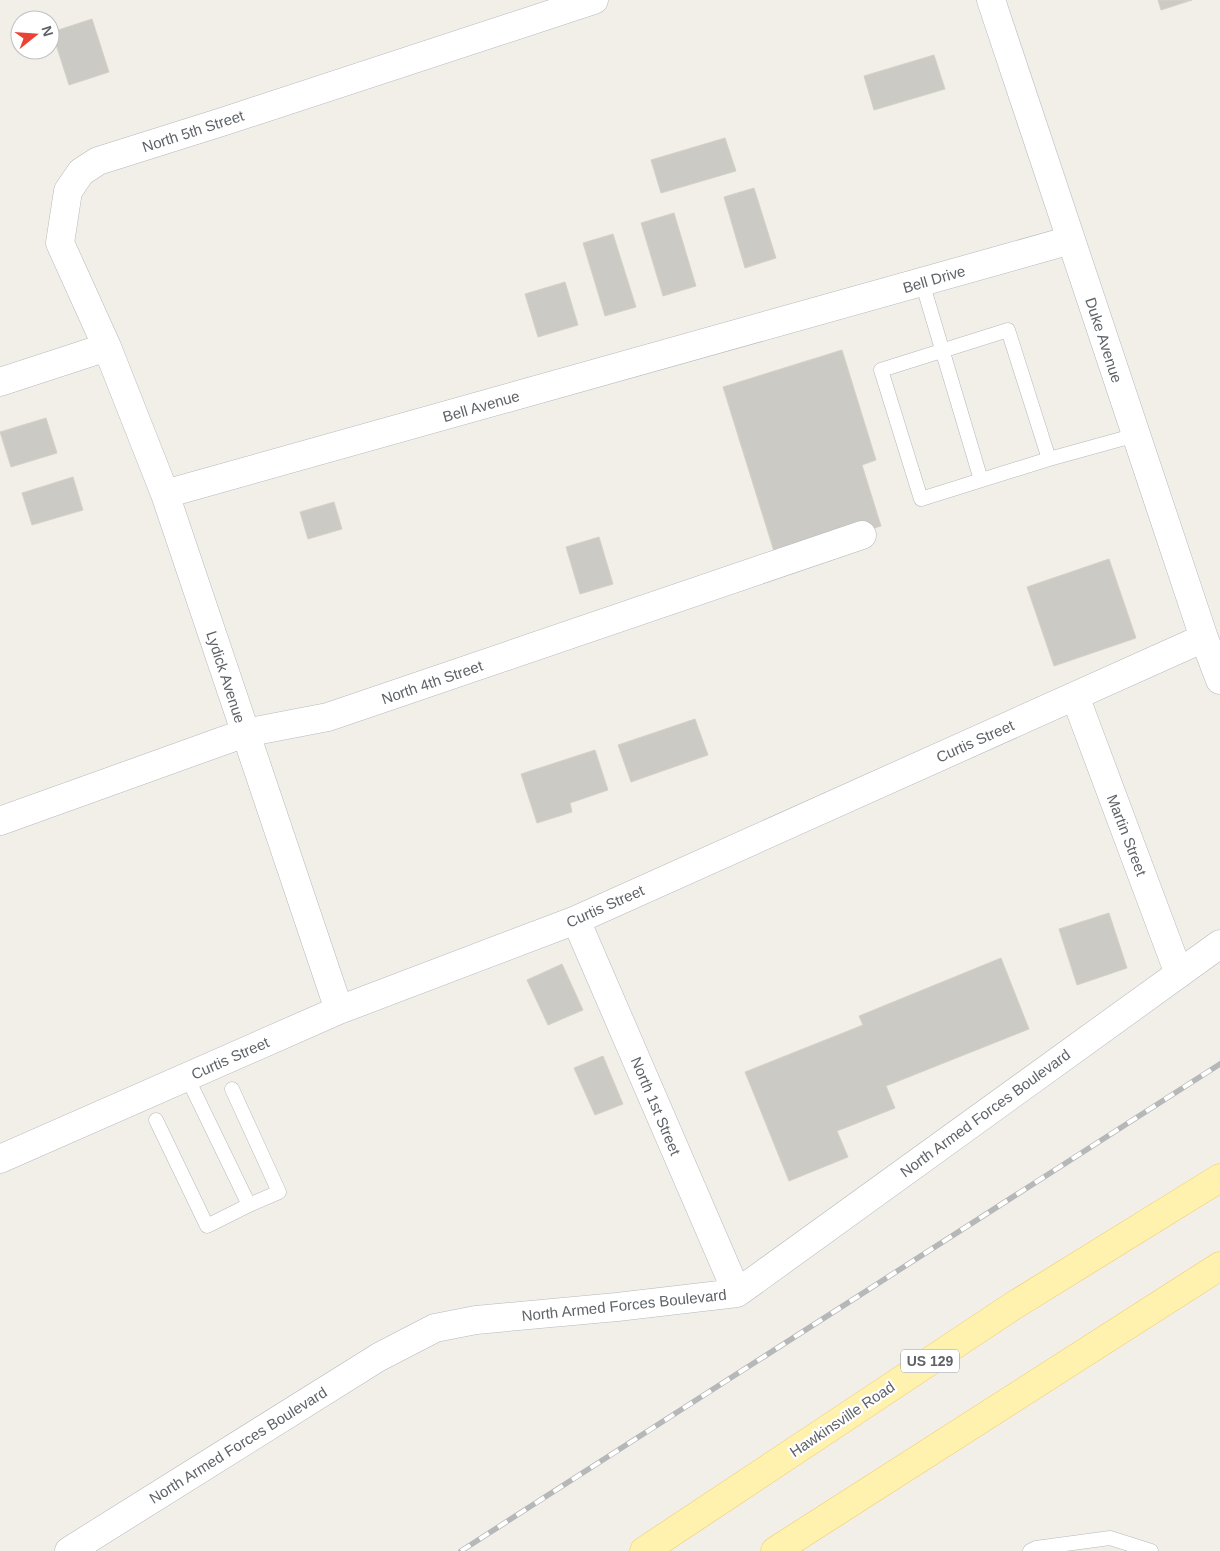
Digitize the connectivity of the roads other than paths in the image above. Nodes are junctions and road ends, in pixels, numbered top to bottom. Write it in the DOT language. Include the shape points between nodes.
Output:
graph roads {
  1 [pos="594,0"];
  2 [pos="992,0"];
  3 [pos="1071,240"];
  4 [pos="922,282"];
  5 [pos="797,317"];
  6 [pos="107,347"];
  7 [pos="943,350"];
  8 [pos="0,382"];
  9 [pos="1136,435"];
  10 [pos="1049,459"];
  11 [pos="981,480"];
  12 [pos="165,494"];
  13 [pos="862,535"];
  14 [pos="1204,638"];
  15 [pos="1220,680"];
  16 [pos="1075,696"];
  17 [pos="245,734"];
  18 [pos="0,821"];
  19 [pos="576,920"];
  20 [pos="1220,944"];
  21 [pos="1179,974"];
  22 [pos="339,1010"];
  23 [pos="187,1077"];
  24 [pos="232,1089"];
  25 [pos="156,1120"];
  26 [pos="0,1159"];
  27 [pos="1220,1178"];
  28 [pos="249,1205"];
  29 [pos="1220,1266"];
  30 [pos="737,1292"];
  31 [pos="69,1551"];
  32 [pos="644,1551"];
  33 [pos="775,1551"];
  34 [pos="1030,1551"];
  35 [pos="1151,1551"];
  1 -- 6 [label="street, North 5th Street" via="98,161 81,172 68,191 60,243"];
  2 -- 3 [label="street, Duke Avenue"];
  3 -- 4 [label="street, Bell Drive"];
  3 -- 9 [label="street, Duke Avenue"];
  4 -- 5 [label="street, Bell Drive"];
  4 -- 7 [label="lane"];
  5 -- 12 [label="street, Bell Avenue"];
  6 -- 8 [label="street"];
  6 -- 12 [label="street, Lydick Avenue"];
  7 -- 10 [label="lane" via="1008,330"];
  7 -- 11 [label="lane"];
  7 -- 11 [label="lane" via="881,370 922,499"];
  9 -- 10 [label="lane"];
  9 -- 14 [label="street, Duke Avenue"];
  10 -- 11 [label="lane"];
  12 -- 17 [label="street, Lydick Avenue"];
  13 -- 17 [label="street, North 4th Street" via="328,717"];
  14 -- 15 [label="street, Duke Avenue"];
  14 -- 16 [label="street, Curtis Street"];
  16 -- 19 [label="street, Curtis Street"];
  16 -- 21 [label="street, Martin Street"];
  17 -- 18 [label="street, North 4th Street"];
  17 -- 22 [label="street, Lydick Avenue"];
  19 -- 22 [label="street, Curtis Street"];
  19 -- 30 [label="street, North 1st Street"];
  20 -- 21 [label="street, North Armed Forces Boulevard"];
  21 -- 30 [label="street, North Armed Forces Boulevard"];
  22 -- 23 [label="street, Curtis Street"];
  23 -- 26 [label="street, Curtis Street"];
  23 -- 28 [label="lane"];
  24 -- 28 [label="lane" via="278,1192"];
  25 -- 28 [label="lane" via="207,1226"];
  27 -- 32 [label="main road, Hawkinsville Road / US 129" via="1013,1306"];
  29 -- 33 [label="main road"];
  30 -- 31 [label="street, North Armed Forces Boulevard" via="476,1320 435,1328 379,1357"];
  34 -- 35 [label="lane" via="1110,1538"];
}
